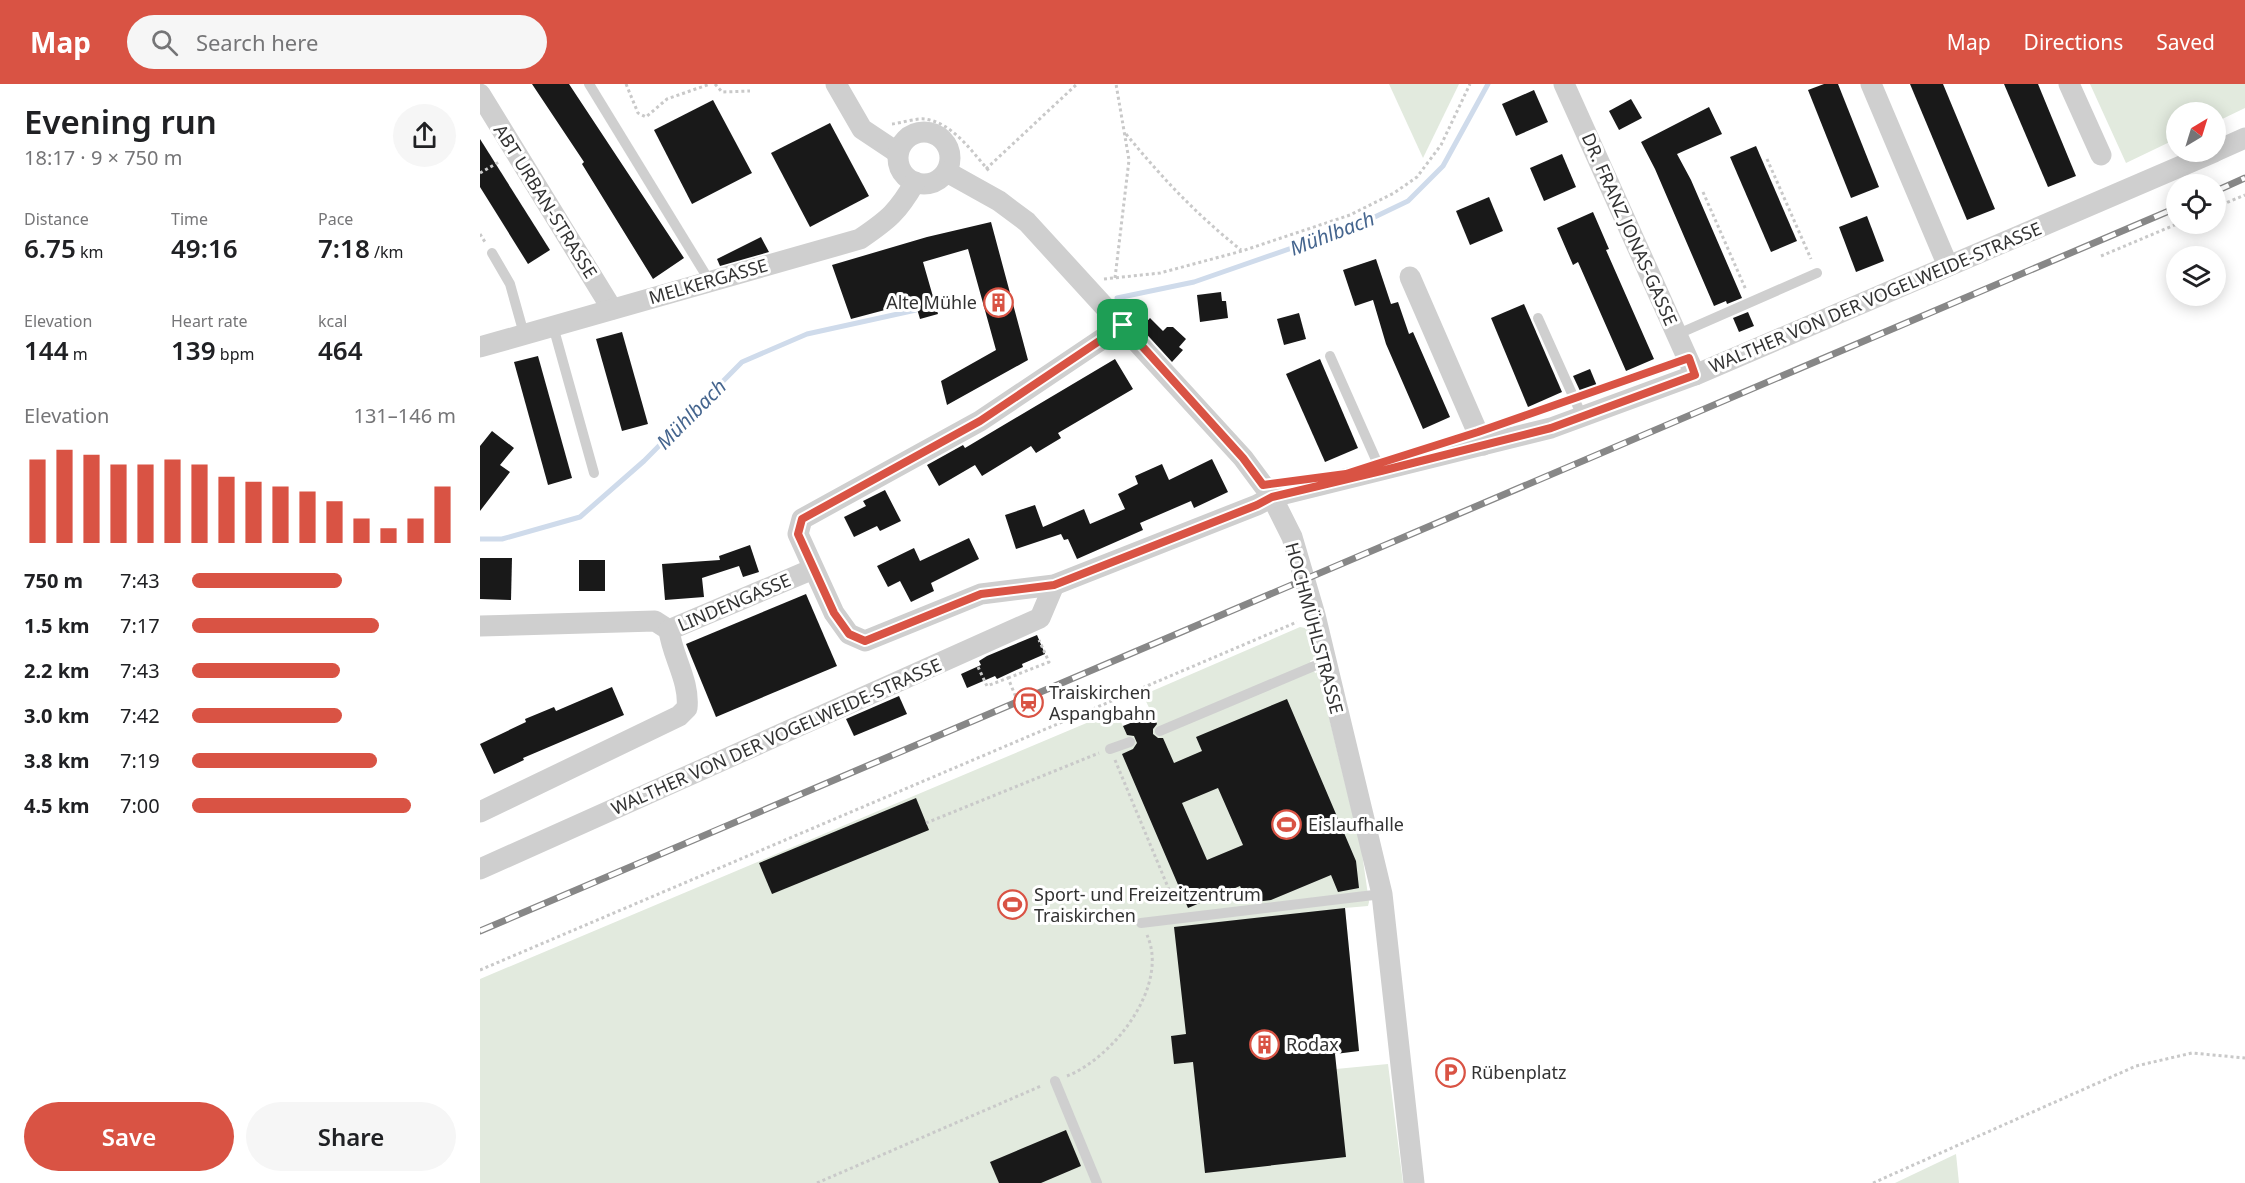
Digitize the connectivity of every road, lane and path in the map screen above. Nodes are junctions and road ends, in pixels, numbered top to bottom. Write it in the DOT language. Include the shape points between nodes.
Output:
graph roads {
  1 [pos="589,84"];
  2 [pos="626,84"];
  3 [pos="710,84"];
  4 [pos="715,84"];
  5 [pos="836,84"];
  6 [pos="1077,84"];
  7 [pos="1116,84"];
  8 [pos="1470,84"];
  9 [pos="1564,84"];
  10 [pos="1871,84"];
  11 [pos="2069,84"];
  12 [pos="750,91"];
  13 [pos="480,94"];
  14 [pos="1125,133"];
  15 [pos="2245,138"];
  16 [pos="2226,146"];
  17 [pos="898,153"];
  18 [pos="2101,155"];
  19 [pos="1767,159"];
  20 [pos="2189,162"];
  21 [pos="987,168"];
  22 [pos="947,172"];
  23 [pos="915,182"];
  24 [pos="1704,192"];
  25 [pos="2245,195"];
  26 [pos="2226,203"];
  27 [pos="2166,229"];
  28 [pos="1242,250"];
  29 [pos="492,253"];
  30 [pos="2101,256"];
  31 [pos="1948,266"];
  32 [pos="1817,273"];
  33 [pos="1410,277"];
  34 [pos="1115,278"];
  35 [pos="709,280"];
  36 [pos="1083,281"];
  37 [pos="1751,301"];
  38 [pos="612,309"];
  39 [pos="1538,318"];
  40 [pos="1123,325"];
  41 [pos="553,326"];
  42 [pos="524,334"];
  43 [pos="1678,334"];
  44 [pos="480,347"];
  45 [pos="1330,356"];
  46 [pos="1695,375"];
  47 [pos="1582,416"];
  48 [pos="1483,445"];
  49 [pos="1381,471"];
  50 [pos="594,474"];
  51 [pos="1272,497"];
  52 [pos="813,569"];
  53 [pos="1054,585"];
  54 [pos="1315,615"];
  55 [pos="1031,622"];
  56 [pos="480,626"];
  57 [pos="669,630"];
  58 [pos="969,649"];
  59 [pos="1326,661"];
  60 [pos="1008,678"];
  61 [pos="1020,707"];
  62 [pos="1160,731"];
  63 [pos="1130,741"];
  64 [pos="1110,749"];
  65 [pos="480,812"];
  66 [pos="926,823"];
  67 [pos="480,869"];
  68 [pos="1382,894"];
  69 [pos="1182,919"];
  70 [pos="1141,923"];
  71 [pos="480,970"];
  72 [pos="2245,1058"];
  73 [pos="1055,1081"];
  74 [pos="817,1183"];
  75 [pos="1097,1183"];
  76 [pos="1414,1183"];
  77 [pos="1873,1183"];
  1 -- 35 [label="lane"];
  2 -- 3 [label="path" via="638,113 646,117 668,99"];
  4 -- 12 [label="path" via="722,92"];
  5 -- 17 [label="street" via="862,129"];
  6 -- 21 [label="path"];
  7 -- 14 [label="path"];
  8 -- 28 [label="path" via="1441,145 1417,177 1350,215"];
  9 -- 43 [label="street, DR. FRANZ JONAS-GASSE"];
  10 -- 31 [label="street"];
  11 -- 18 [label="street"];
  13 -- 38 [label="street, ABT URBAN-STRASSE"];
  14 -- 28 [label="path" via="1171,188"];
  14 -- 34 [label="path" via="1129,160"];
  15 -- 16 [label="street, WALTHER VON DER VOGELWEIDE-STRASSE"];
  17 -- 22 [label="street" via="906,138 930,132 949,147"];
  17 -- 23 [label="street" via="901,171"];
  19 -- 32 [label="path"];
  20 -- 31 [label="street, WALTHER VON DER VOGELWEIDE-STRASSE"];
  22 -- 23 [label="street" via="932,183"];
  22 -- 36 [label="street, HOCHMÜHLSTRASSE" via="1027,222"];
  23 -- 35 [label="street, MELKERGASSE" via="901,207 860,239"];
  24 -- 37 [label="path"];
  25 -- 26 [label="path"];
  27 -- 30 [label="path"];
  28 -- 34 [label="path" via="1160,273"];
  29 -- 42 [label="lane" via="510,284"];
  31 -- 46 [label="street, WALTHER VON DER VOGELWEIDE-STRASSE"];
  32 -- 37 [label="lane"];
  33 -- 48 [label="street"];
  34 -- 36 [label="path"];
  35 -- 38 [label="street, MELKERGASSE"];
  36 -- 40 [label="street, HOCHMÜHLSTRASSE"];
  37 -- 43 [label="lane"];
  38 -- 41 [label="street, MELKERGASSE"];
  39 -- 47 [label="lane"];
  40 -- 51 [label="street, HOCHMÜHLSTRASSE" via="1243,458"];
  40 -- 52 [label="street, LINDENGASSE" via="980,421 802,519 798,534"];
  41 -- 42 [label="street, MELKERGASSE"];
  41 -- 50 [label="lane"];
  42 -- 44 [label="street, MELKERGASSE"];
  43 -- 46 [label="street, DR. FRANZ JONAS-GASSE"];
  45 -- 49 [label="lane"];
  46 -- 47 [label="street, WALTHER VON DER VOGELWEIDE-STRASSE"];
  47 -- 48 [label="street, WALTHER VON DER VOGELWEIDE-STRASSE"];
  48 -- 49 [label="street, WALTHER VON DER VOGELWEIDE-STRASSE"];
  49 -- 51 [label="street, WALTHER VON DER VOGELWEIDE-STRASSE"];
  51 -- 53 [label="street, WALTHER VON DER VOGELWEIDE-STRASSE"];
  51 -- 54 [label="street, HOCHMÜHLSTRASSE" via="1292,537"];
  52 -- 53 [label="street, WALTHER VON DER VOGELWEIDE-STRASSE" via="849,634 865,641 981,594"];
  52 -- 57 [label="street, LINDENGASSE"];
  53 -- 55 [label="street, WALTHER VON DER VOGELWEIDE-STRASSE" via="1040,618"];
  54 -- 59 [label="street, HOCHMÜHLSTRASSE"];
  54 -- 71 [label="path"];
  55 -- 58 [label="street, WALTHER VON DER VOGELWEIDE-STRASSE"];
  55 -- 60 [label="path" via="1049,662"];
  56 -- 57 [label="street, LINDENGASSE" via="655,621"];
  57 -- 65 [label="street" via="671,647 687,688 687,708 678,716"];
  58 -- 60 [label="path" via="987,686"];
  58 -- 67 [label="street, WALTHER VON DER VOGELWEIDE-STRASSE"];
  59 -- 62 [label="lane"];
  59 -- 68 [label="street, HOCHMÜHLSTRASSE"];
  60 -- 61 [label="path"];
  63 -- 64 [label="lane"];
  64 -- 66 [label="path"];
  64 -- 69 [label="path"];
  68 -- 69 [label="lane"];
  68 -- 76 [label="street, HOCHMÜHLSTRASSE"];
  69 -- 70 [label="lane"];
  70 -- 73 [label="path" via="1152,946 1152,957 1139,1008 1112,1044"];
  72 -- 77 [label="path" via="2192,1053 2136,1066"];
  73 -- 74 [label="path"];
  73 -- 75 [label="lane"];
}
